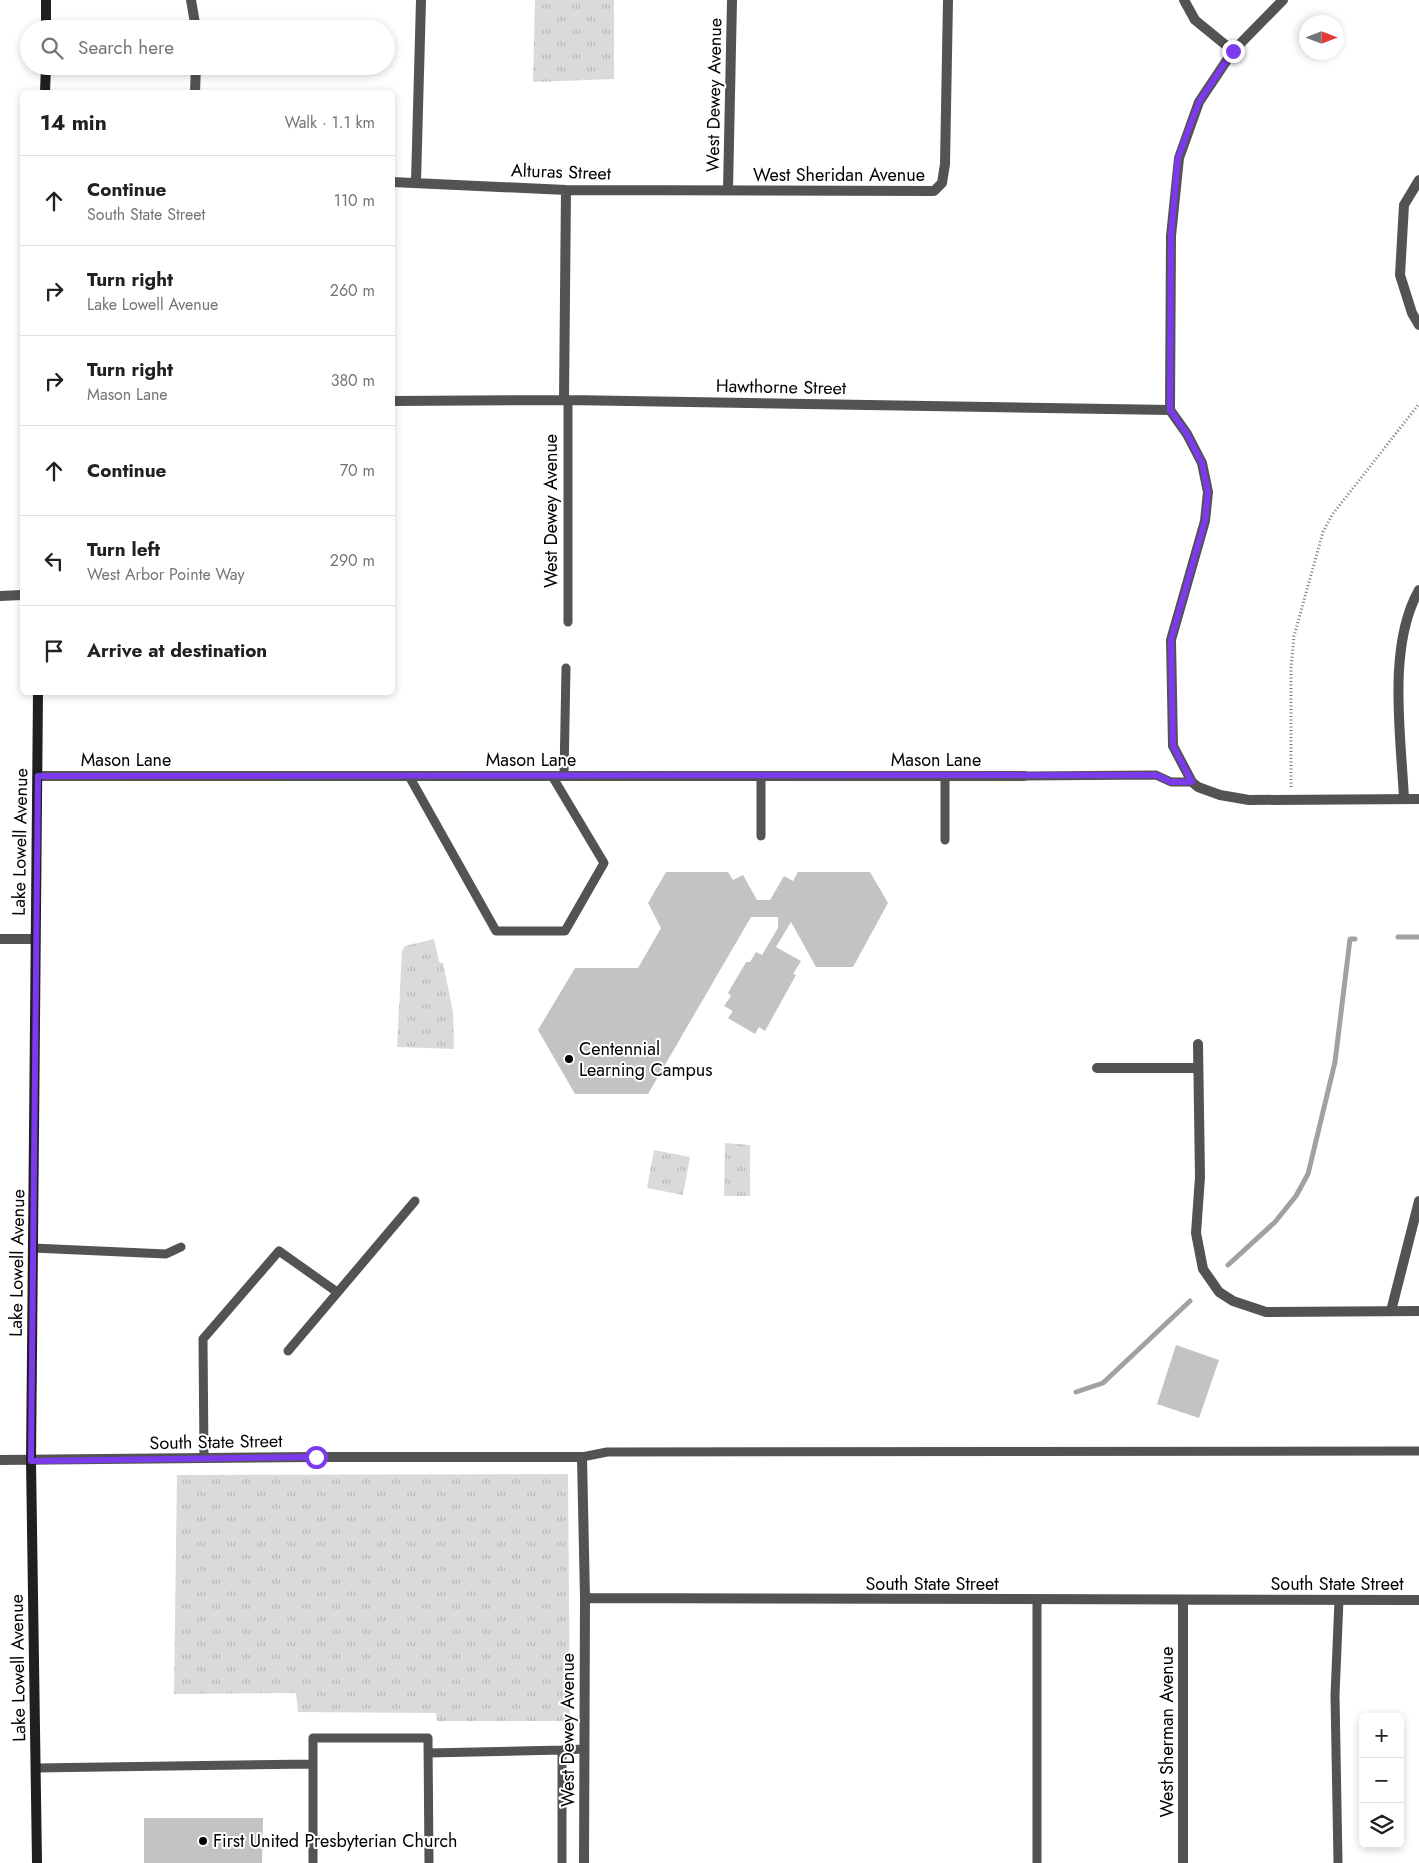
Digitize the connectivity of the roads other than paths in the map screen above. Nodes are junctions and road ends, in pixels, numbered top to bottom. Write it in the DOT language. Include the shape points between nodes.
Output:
graph roads {
  1 [pos="46,0"];
  2 [pos="191,0"];
  3 [pos="421,0"];
  4 [pos="732,0"];
  5 [pos="948,0"];
  6 [pos="1184,0"];
  7 [pos="1283,0"];
  8 [pos="46,20"];
  9 [pos="194,20"];
  10 [pos="1233,51"];
  11 [pos="46,75"];
  12 [pos="196,75"];
  13 [pos="45,90"];
  14 [pos="195,90"];
  15 [pos="1419,180"];
  16 [pos="395,182"];
  17 [pos="416,182"];
  18 [pos="566,190"];
  19 [pos="728,190"];
  20 [pos="1419,325"];
  21 [pos="566,400"];
  22 [pos="395,401"];
  23 [pos="1170,410"];
  24 [pos="1419,590"];
  25 [pos="20,595"];
  26 [pos="0,596"];
  27 [pos="568,622"];
  28 [pos="566,668"];
  29 [pos="38,695"];
  30 [pos="38,776"];
  31 [pos="409,776"];
  32 [pos="552,776"];
  33 [pos="564,776"];
  34 [pos="761,776"];
  35 [pos="945,776"];
  36 [pos="1024,776"];
  37 [pos="1192,782"];
  38 [pos="1404,799"];
  39 [pos="1419,799"];
  40 [pos="761,836"];
  41 [pos="945,840"];
  42 [pos="0,939"];
  43 [pos="34,939"];
  44 [pos="1198,1044"];
  45 [pos="1097,1068"];
  46 [pos="1198,1068"];
  47 [pos="415,1201"];
  48 [pos="1419,1201"];
  49 [pos="180,1247"];
  50 [pos="34,1248"];
  51 [pos="337,1292"];
  52 [pos="1391,1311"];
  53 [pos="1419,1311"];
  54 [pos="288,1351"];
  55 [pos="1419,1452"];
  56 [pos="582,1457"];
  57 [pos="204,1458"];
  58 [pos="0,1460"];
  59 [pos="31,1461"];
  60 [pos="585,1598"];
  61 [pos="1037,1600"];
  62 [pos="1339,1600"];
  63 [pos="1419,1600"];
  64 [pos="1184,1601"];
  65 [pos="584,1749"];
  66 [pos="562,1750"];
  67 [pos="428,1753"];
  68 [pos="313,1764"];
  69 [pos="36,1768"];
  70 [pos="37,1863"];
  71 [pos="313,1863"];
  72 [pos="428,1863"];
  73 [pos="562,1863"];
  74 [pos="584,1863"];
  75 [pos="1037,1863"];
  76 [pos="1183,1863"];
  77 [pos="1338,1863"];
  1 -- 8 [label="main road"];
  2 -- 9 [label="street"];
  3 -- 17 [label="street"];
  4 -- 19 [label="street, West Dewey Avenue"];
  5 -- 19 [label="street, West Sheridan Avenue" via="945,164 942,183 934,191"];
  6 -- 10 [label="street" via="1195,20"];
  7 -- 10 [label="street"];
  10 -- 23 [label="street" via="1199,102 1178,158 1171,236"];
  11 -- 13 [label="main road"];
  12 -- 14 [label="street"];
  15 -- 20 [label="street" via="1404,205 1400,275"];
  16 -- 17 [label="street, Alturas Street"];
  17 -- 18 [label="street, Alturas Street"];
  18 -- 19 [label="street, Alturas Street"];
  18 -- 21 [label="street, West Dewey Avenue"];
  21 -- 22 [label="street, Hawthorne Street"];
  21 -- 23 [label="street, Hawthorne Street"];
  21 -- 27 [label="lane, West Dewey Avenue"];
  23 -- 37 [label="street" via="1202,463 1208,492 1205,521 1171,640 1173,746"];
  24 -- 38 [label="street" via="1412,602 1401,640"];
  25 -- 26 [label="street"];
  28 -- 33 [label="lane"];
  29 -- 30 [label="main road, Lake Lowell Avenue"];
  30 -- 31 [label="street, Mason Lane"];
  30 -- 43 [label="main road, Lake Lowell Avenue"];
  31 -- 32 [label="street, Mason Lane"];
  31 -- 32 [label="lane" via="496,931 565,931 604,862"];
  32 -- 33 [label="street, Mason Lane"];
  33 -- 34 [label="street, Mason Lane"];
  34 -- 35 [label="street, Mason Lane"];
  34 -- 40 [label="lane"];
  35 -- 36 [label="street, Mason Lane"];
  35 -- 41 [label="lane"];
  36 -- 37 [label="lane" via="1156,775 1171,782"];
  37 -- 38 [label="street" via="1220,795 1249,800"];
  38 -- 39 [label="street"];
  42 -- 43 [label="street"];
  43 -- 50 [label="main road, Lake Lowell Avenue"];
  44 -- 46 [label="street"];
  45 -- 46 [label="street"];
  46 -- 52 [label="street" via="1200,1177 1196,1234 1203,1269 1219,1292 1232,1301 1266,1312"];
  47 -- 51 [label="lane"];
  48 -- 52 [label="street"];
  49 -- 50 [label="lane" via="166,1254"];
  50 -- 59 [label="main road, Lake Lowell Avenue"];
  51 -- 54 [label="lane"];
  51 -- 57 [label="lane" via="279,1251 203,1339"];
  52 -- 53 [label="street"];
  55 -- 56 [label="lane, South State Street" via="608,1452"];
  56 -- 57 [label="street, South State Street"];
  56 -- 60 [label="street"];
  57 -- 59 [label="street, South State Street"];
  58 -- 59 [label="street, South State Street"];
  59 -- 69 [label="main road, Lake Lowell Avenue"];
  60 -- 61 [label="street, South State Street"];
  60 -- 65 [label="street, West Dewey Avenue"];
  61 -- 64 [label="street, South State Street"];
  61 -- 75 [label="lane"];
  62 -- 63 [label="street, South State Street"];
  62 -- 64 [label="street, South State Street"];
  62 -- 77 [label="lane" via="1334,1695"];
  64 -- 76 [label="street, West Sherman Avenue"];
  65 -- 66 [label="lane"];
  65 -- 74 [label="street, West Dewey Avenue"];
  66 -- 67 [label="lane"];
  66 -- 73 [label="lane"];
  67 -- 68 [label="lane" via="428,1738 313,1738"];
  67 -- 72 [label="lane"];
  68 -- 69 [label="lane"];
  68 -- 71 [label="lane"];
  69 -- 70 [label="main road, Lake Lowell Avenue"];
}
